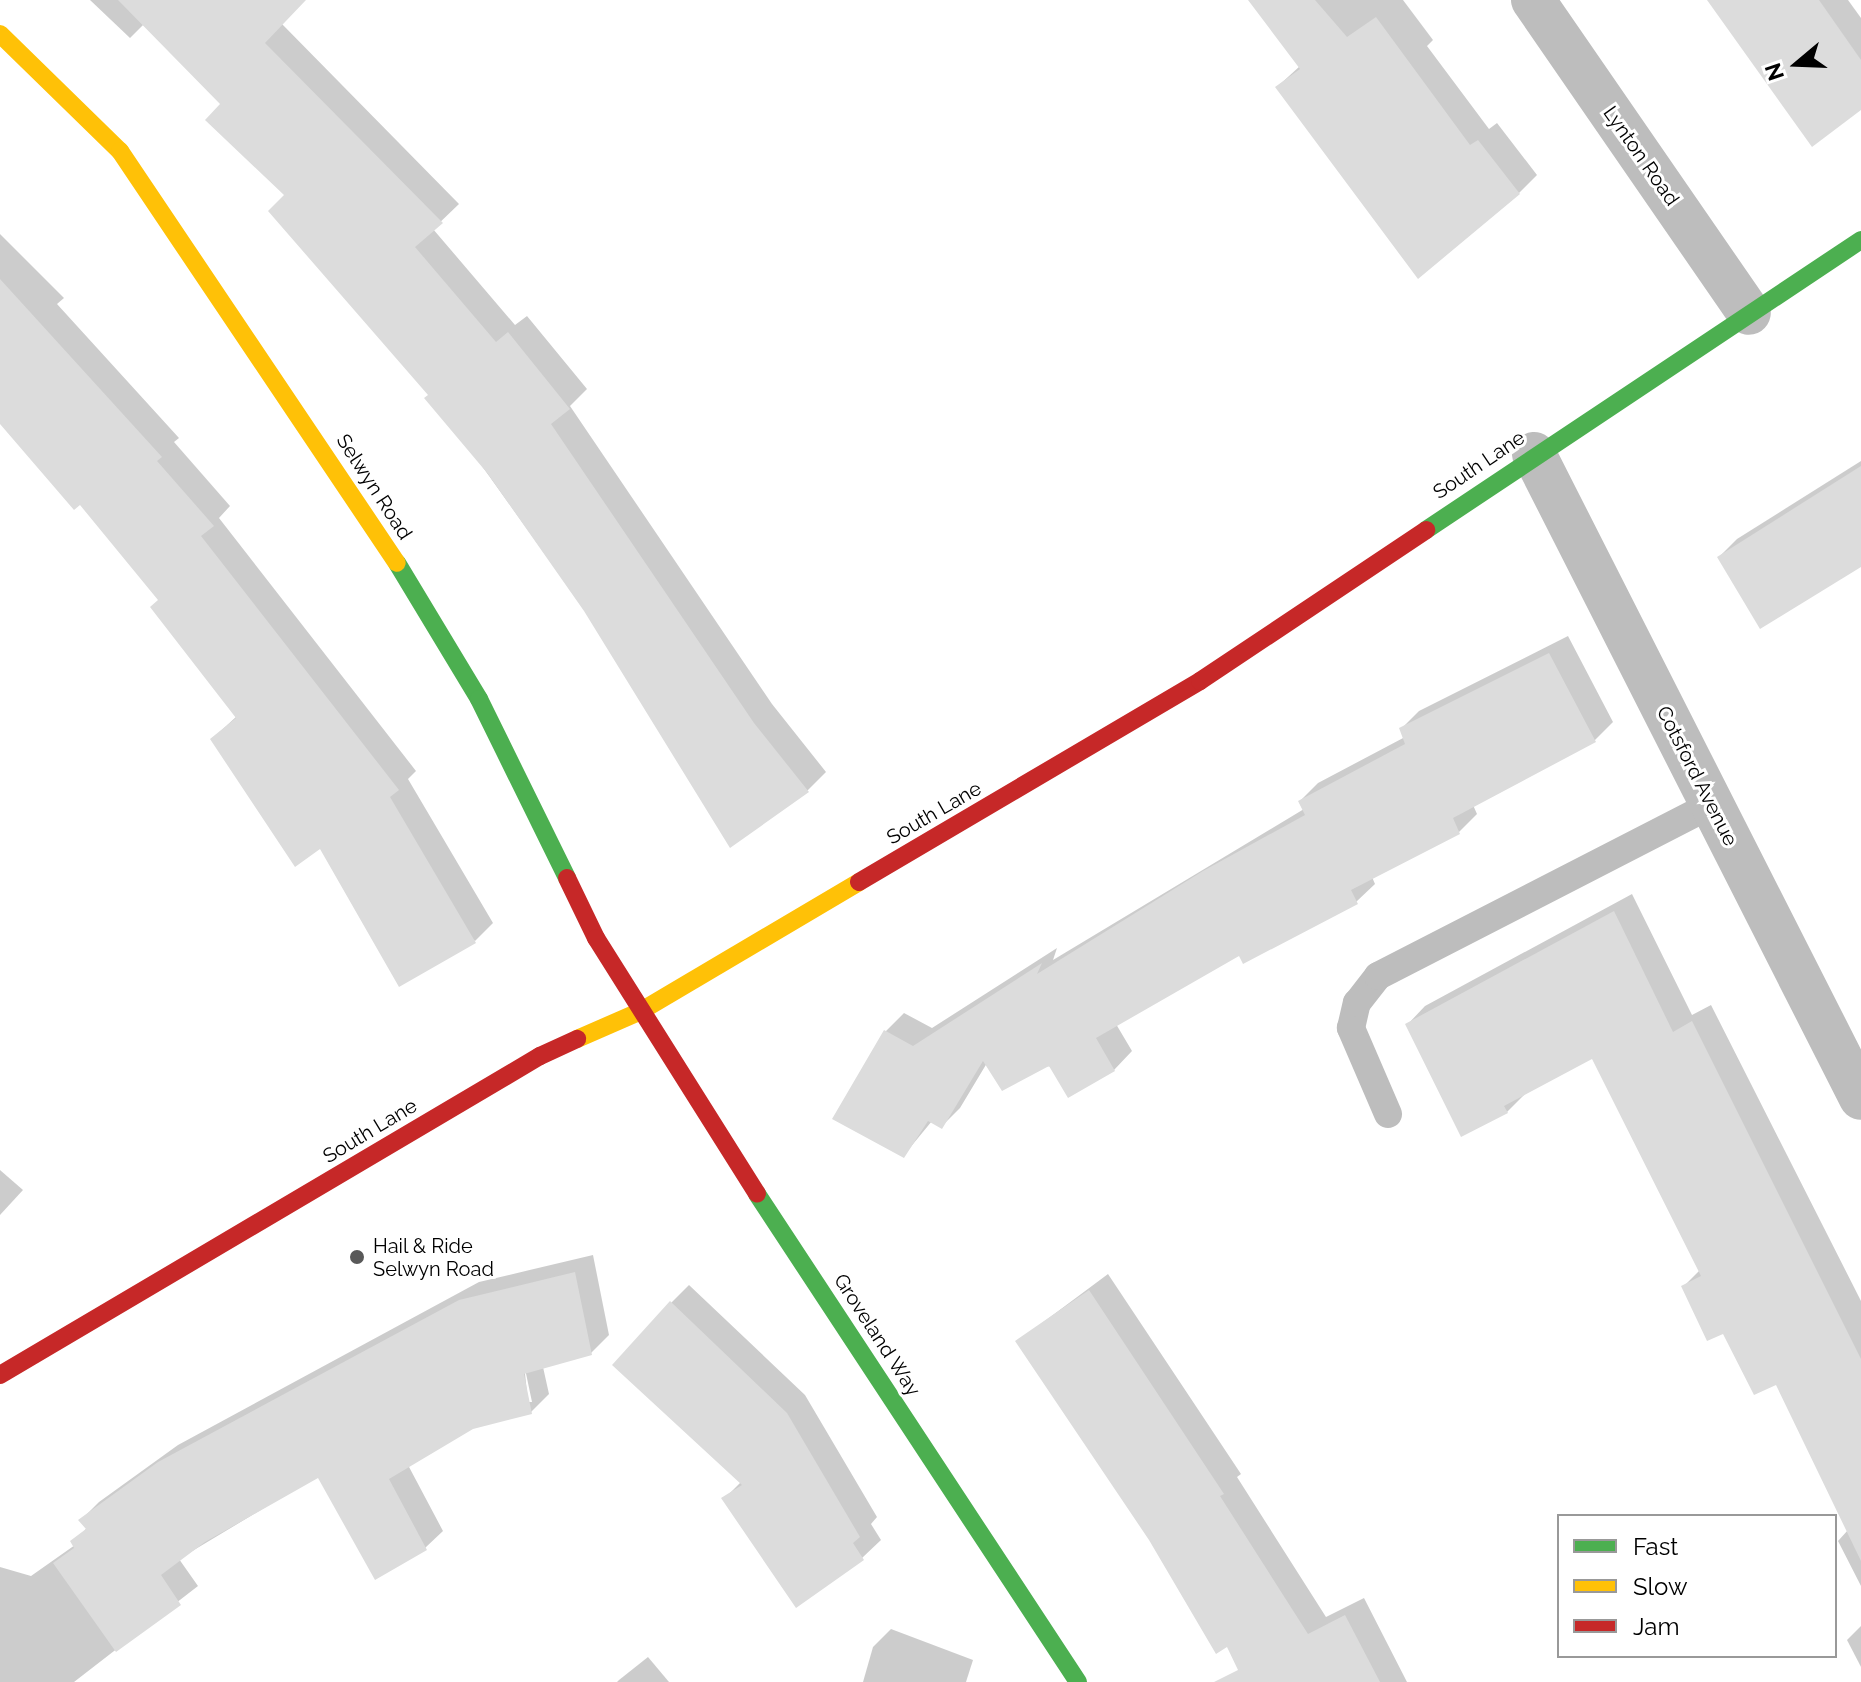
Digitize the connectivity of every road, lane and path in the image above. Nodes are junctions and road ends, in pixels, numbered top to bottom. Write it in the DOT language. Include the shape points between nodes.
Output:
graph roads {
  1 [pos="1533,0"];
  2 [pos="0,34"];
  3 [pos="1861,240"];
  4 [pos="1749,313"];
  5 [pos="1534,454"];
  6 [pos="1712,804"];
  7 [pos="641,1011"];
  8 [pos="1861,1098"];
  9 [pos="1388,1114"];
  10 [pos="0,1375"];
  11 [pos="1078,1682"];
  1 -- 4 [label="street, Lynton Road"];
  2 -- 7 [label="street, Selwyn Road" via="120,151 363,507 479,699 596,938"];
  3 -- 4 [label="street, South Lane"];
  4 -- 5 [label="street, South Lane"];
  5 -- 6 [label="street, Cotsford Avenue"];
  5 -- 7 [label="street, South Lane" via="1200,681"];
  6 -- 8 [label="street, Cotsford Avenue"];
  6 -- 9 [label="lane" via="1378,976 1357,1003 1351,1028"];
  7 -- 10 [label="street, South Lane" via="540,1056"];
  7 -- 11 [label="street, Groveland Way"];
}
